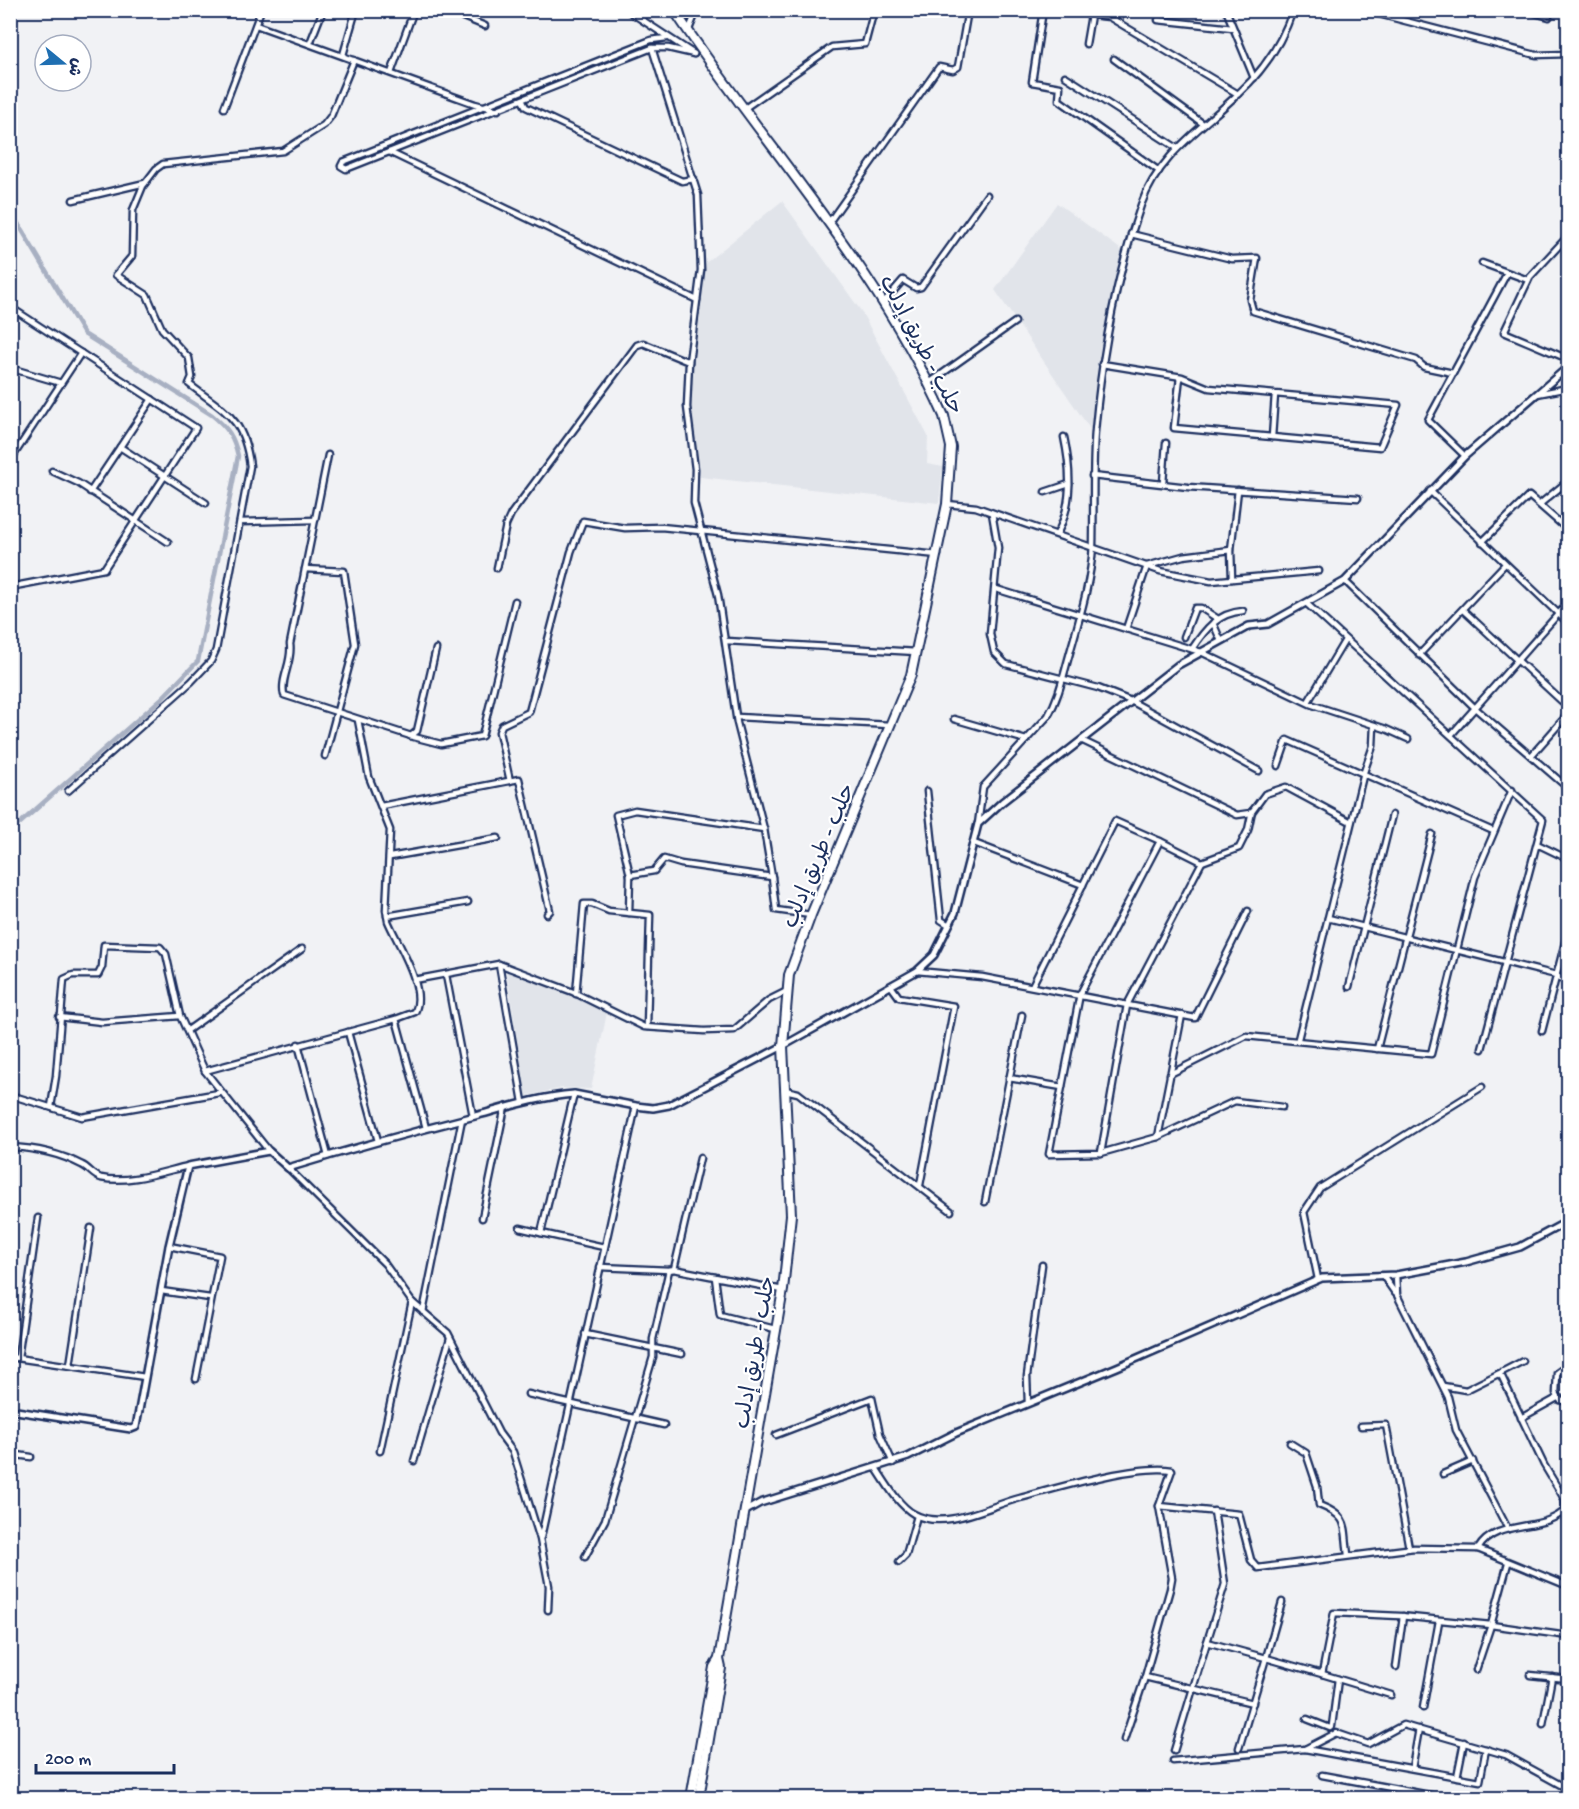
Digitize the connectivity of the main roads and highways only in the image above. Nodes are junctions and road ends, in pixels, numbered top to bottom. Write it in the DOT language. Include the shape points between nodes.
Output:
graph roads {
  1 [pos="674,10"];
  2 [pos="719,1659"];
  3 [pos="693,1786"];
  4 [pos="691,1798"];
  5 [pos="698,1798"];
  1 -- 2 [label="highway, حلب - طريق إدلب" via="698,52 830,221 884,302 950,433 951,465 938,555 911,675 794,955 787,991 783,1046 791,1215 783,1290"];
  2 -- 3 [label="highway, حلب - طريق إدلب" via="714,1667"];
  2 -- 5 [label="highway" via="721,1668"];
  3 -- 4 [label="highway, حلب - طريق إدلب"];
  3 -- 5 [label="highway" via="698,1786"];
}
